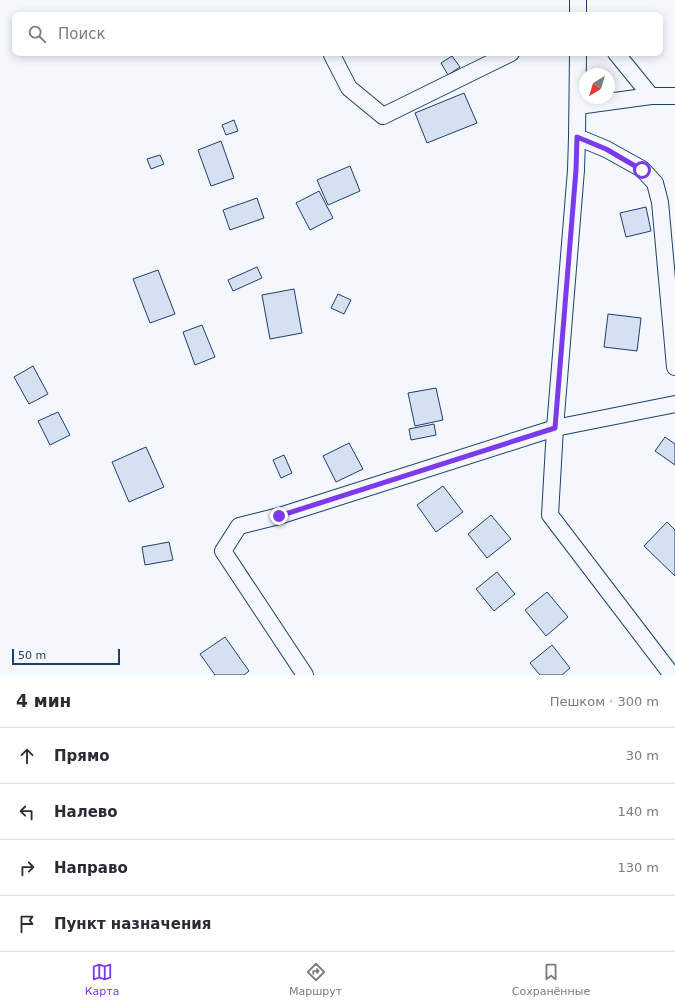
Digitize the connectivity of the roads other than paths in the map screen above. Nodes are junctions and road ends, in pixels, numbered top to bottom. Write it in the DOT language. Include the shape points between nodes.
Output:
graph roads {
  1 [pos="578,0"];
  2 [pos="578,12"];
  3 [pos="333,56"];
  4 [pos="505,56"];
  5 [pos="578,56"];
  6 [pos="618,56"];
  7 [pos="651,96"];
  8 [pos="675,96"];
  9 [pos="578,106"];
  10 [pos="577,137"];
  11 [pos="675,367"];
  12 [pos="675,404"];
  13 [pos="555,428"];
  14 [pos="305,675"];
  15 [pos="672,675"];
  1 -- 2 [label="street"];
  3 -- 4 [label="street" via="349,88 383,116"];
  5 -- 9 [label="street"];
  6 -- 7 [label="street"];
  7 -- 8 [label="street"];
  7 -- 9 [label="street"];
  9 -- 10 [label="street"];
  10 -- 11 [label="street" via="606,149 642,170 656,183 660,202"];
  10 -- 13 [label="street"];
  12 -- 13 [label="street"];
  13 -- 14 [label="street" via="279,516 239,526 223,551"];
  13 -- 15 [label="street" via="550,516"];
}
